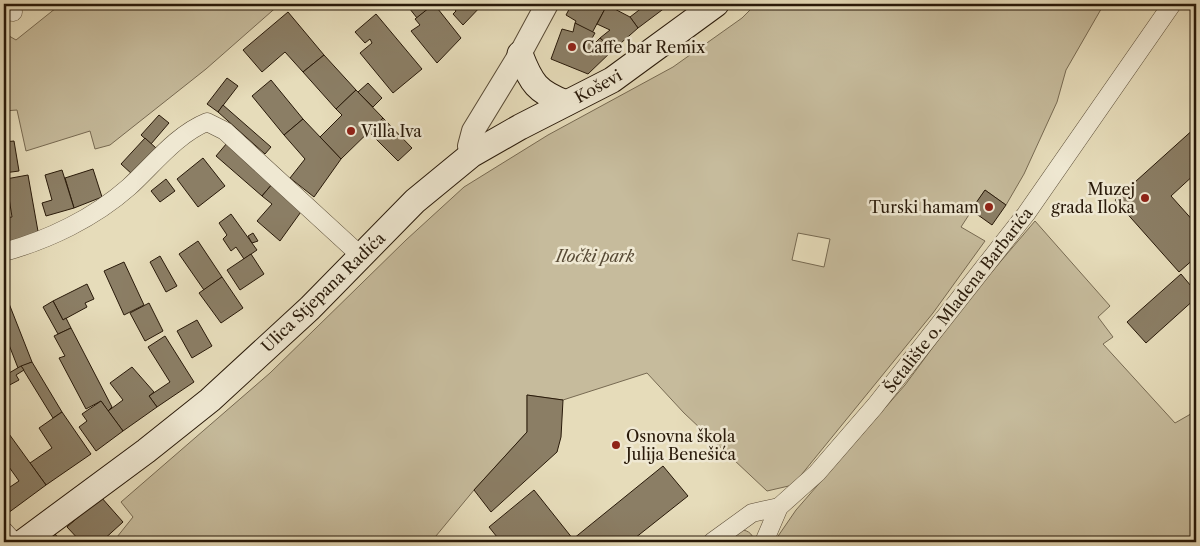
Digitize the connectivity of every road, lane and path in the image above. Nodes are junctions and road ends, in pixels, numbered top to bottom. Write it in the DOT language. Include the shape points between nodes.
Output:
graph roads {
  1 [pos="547,4"];
  2 [pos="716,4"];
  3 [pos="1172,4"];
  4 [pos="520,54"];
  5 [pos="566,103"];
  6 [pos="471,155"];
  7 [pos="4,252"];
  8 [pos="361,256"];
  9 [pos="779,507"];
  10 [pos="4,531"];
  11 [pos="30,537"];
  12 [pos="14,542"];
  13 [pos="712,542"];
  14 [pos="764,542"];
  1 -- 4 [label="street"];
  2 -- 5 [label="main road, Koševi" via="612,80"];
  3 -- 9 [label="street, Šetalište o. Mladena Barbarića" via="1026,214 875,406 816,473"];
  4 -- 5 [label="main road" via="537,89"];
  4 -- 6 [label="street" via="473,131 469,146"];
  5 -- 6 [label="main road, Koševi"];
  6 -- 8 [label="main road, Ulica Stjepana Radića" via="415,201"];
  7 -- 8 [label="street" via="42,240 75,224 126,189 193,128 207,122 225,131"];
  8 -- 11 [label="main road, Ulica Stjepana Radića" via="210,400"];
  9 -- 13 [label="street" via="752,513"];
  9 -- 14 [label="street"];
  10 -- 12 [label="street"];
}
